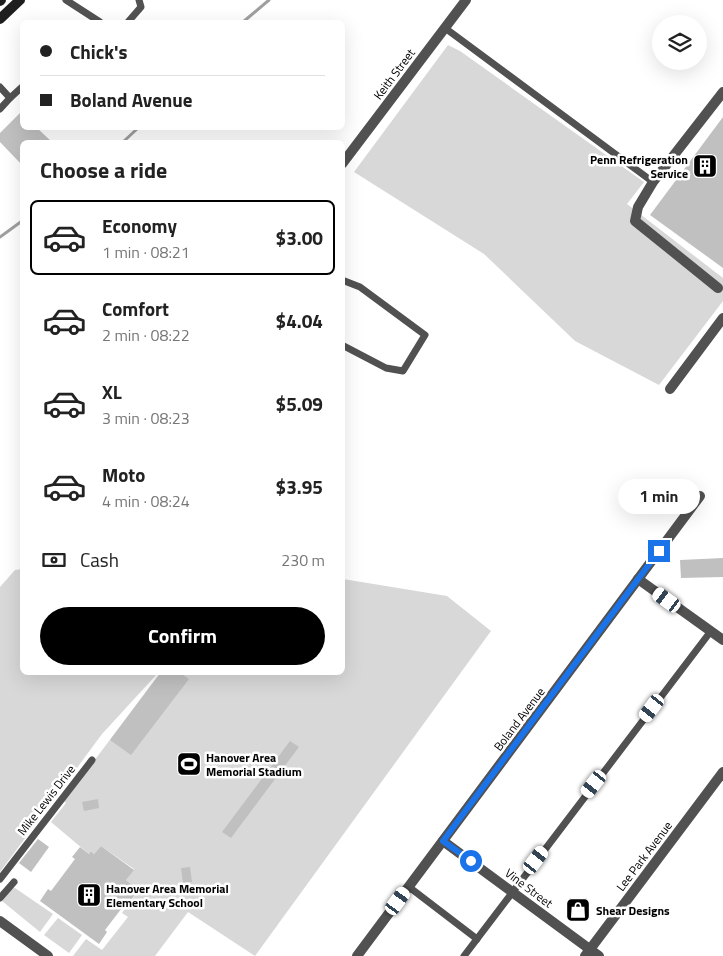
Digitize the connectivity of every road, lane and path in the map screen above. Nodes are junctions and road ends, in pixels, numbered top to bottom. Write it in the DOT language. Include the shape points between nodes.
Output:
graph roads {
  1 [pos="20,0"];
  2 [pos="66,0"];
  3 [pos="139,0"];
  4 [pos="466,0"];
  5 [pos="0,19"];
  6 [pos="97,20"];
  7 [pos="130,20"];
  8 [pos="445,28"];
  9 [pos="0,87"];
  10 [pos="20,89"];
  11 [pos="723,92"];
  12 [pos="10,98"];
  13 [pos="0,109"];
  14 [pos="345,160"];
  15 [pos="653,182"];
  16 [pos="345,281"];
  17 [pos="718,288"];
  18 [pos="723,318"];
  19 [pos="345,347"];
  20 [pos="670,389"];
  21 [pos="700,496"];
  22 [pos="638,579"];
  23 [pos="711,631"];
  24 [pos="723,640"];
  25 [pos="92,760"];
  26 [pos="723,772"];
  27 [pos="443,841"];
  28 [pos="0,878"];
  29 [pos="14,882"];
  30 [pos="408,887"];
  31 [pos="513,891"];
  32 [pos="0,898"];
  33 [pos="0,921"];
  34 [pos="477,939"];
  35 [pos="587,953"];
  36 [pos="47,956"];
  37 [pos="357,956"];
  38 [pos="464,956"];
  39 [pos="599,956"];
  1 -- 5 [label="main road"];
  2 -- 6 [label="lane"];
  3 -- 7 [label="lane" via="141,7"];
  4 -- 8 [label="street, Keith Street"];
  8 -- 14 [label="street, Keith Street"];
  8 -- 15 [label="lane"];
  9 -- 12 [label="lane"];
  10 -- 12 [label="lane"];
  11 -- 15 [label="street"];
  12 -- 13 [label="lane"];
  15 -- 17 [label="street" via="638,207 635,222"];
  16 -- 19 [label="lane" via="360,287 425,335 403,371 386,368"];
  18 -- 20 [label="street"];
  21 -- 22 [label="street, Boland Avenue"];
  22 -- 23 [label="street"];
  22 -- 27 [label="street, Boland Avenue"];
  23 -- 24 [label="street"];
  23 -- 31 [label="lane"];
  25 -- 28 [label="lane, Mike Lewis Drive" via="43,828"];
  26 -- 35 [label="street, Lee Park Avenue"];
  27 -- 30 [label="street, Boland Avenue"];
  27 -- 31 [label="street, Vine Street"];
  29 -- 32 [label="lane"];
  30 -- 34 [label="lane"];
  30 -- 37 [label="street, Boland Avenue"];
  31 -- 34 [label="lane"];
  31 -- 35 [label="street, Vine Street"];
  33 -- 36 [label="street"];
  34 -- 38 [label="lane"];
  35 -- 39 [label="street, Vine Street"];
}
